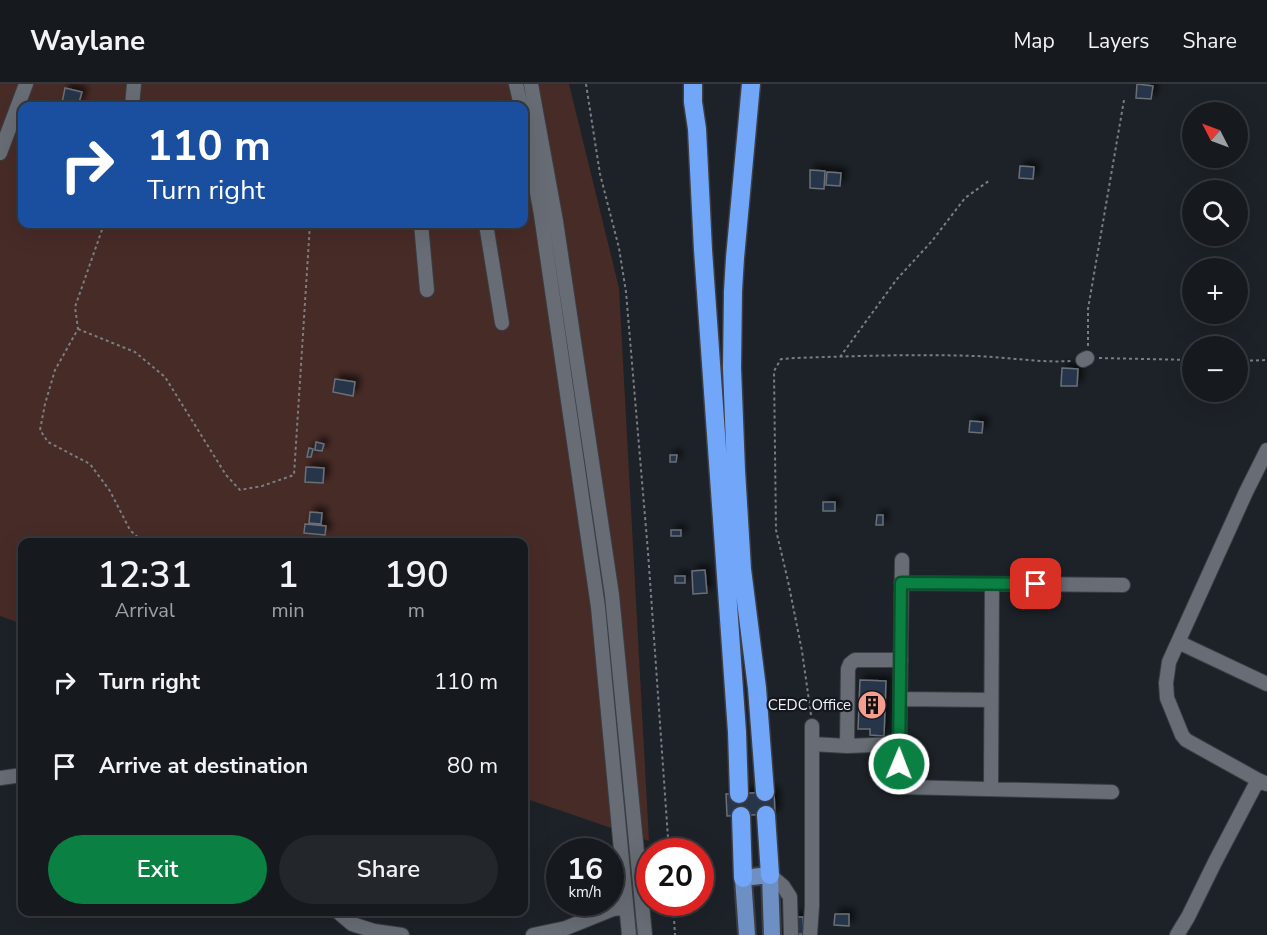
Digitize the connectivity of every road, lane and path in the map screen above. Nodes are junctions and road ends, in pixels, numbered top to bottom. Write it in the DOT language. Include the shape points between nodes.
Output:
graph roads {
  1 [pos="26,84"];
  2 [pos="134,84"];
  3 [pos="516,84"];
  4 [pos="531,84"];
  5 [pos="586,84"];
  6 [pos="693,84"];
  7 [pos="701,84"];
  8 [pos="751,84"];
  9 [pos="1124,100"];
  10 [pos="19,102"];
  11 [pos="132,102"];
  12 [pos="520,102"];
  13 [pos="18,105"];
  14 [pos="697,129"];
  15 [pos="0,153"];
  16 [pos="528,163"];
  17 [pos="990,180"];
  18 [pos="530,185"];
  19 [pos="103,228"];
  20 [pos="310,228"];
  21 [pos="421,228"];
  22 [pos="487,228"];
  23 [pos="427,290"];
  24 [pos="502,323"];
  25 [pos="78,329"];
  26 [pos="840,357"];
  27 [pos="1085,359"];
  28 [pos="1182,360"];
  29 [pos="1267,360"];
  30 [pos="1248,361"];
  31 [pos="1267,450"];
  32 [pos="598,497"];
  33 [pos="582,500"];
  34 [pos="139,538"];
  35 [pos="902,560"];
  36 [pos="901,583"];
  37 [pos="992,584"];
  38 [pos="1123,585"];
  39 [pos="1178,642"];
  40 [pos="901,660"];
  41 [pos="1267,684"];
  42 [pos="900,699"];
  43 [pos="991,700"];
  44 [pos="812,726"];
  45 [pos="812,744"];
  46 [pos="899,744"];
  47 [pos="847,746"];
  48 [pos="18,776"];
  49 [pos="0,778"];
  50 [pos="1263,782"];
  51 [pos="991,789"];
  52 [pos="765,792"];
  53 [pos="1112,792"];
  54 [pos="740,794"];
  55 [pos="766,815"];
  56 [pos="741,816"];
  57 [pos="668,838"];
  58 [pos="770,875"];
  59 [pos="743,878"];
  60 [pos="626,907"];
  61 [pos="343,916"];
  62 [pos="673,916"];
  63 [pos="402,935"];
  64 [pos="533,935"];
  65 [pos="629,935"];
  66 [pos="645,935"];
  67 [pos="675,935"];
  68 [pos="747,935"];
  69 [pos="772,935"];
  70 [pos="792,935"];
  71 [pos="810,935"];
  72 [pos="1177,935"];
  1 -- 10 [label="street"];
  2 -- 11 [label="street"];
  3 -- 12 [label="street"];
  4 -- 32 [label="street"];
  5 -- 57 [label="path" via="600,174 626,292"];
  6 -- 14 [label="highway"];
  7 -- 14 [label="highway"];
  8 -- 52 [label="highway" via="734,280 732,368 742,569"];
  9 -- 27 [label="path" via="1088,309"];
  13 -- 15 [label="street"];
  14 -- 54 [label="highway"];
  16 -- 18 [label="street"];
  17 -- 26 [label="path" via="965,198 897,279"];
  18 -- 33 [label="street"];
  19 -- 25 [label="path" via="75,307"];
  20 -- 25 [label="path" via="294,475 240,490 226,475 165,377 135,352"];
  21 -- 23 [label="street"];
  22 -- 24 [label="street"];
  25 -- 34 [label="path" via="55,370 40,430 48,442 90,464"];
  26 -- 27 [label="path" via="975,356 1054,362"];
  26 -- 44 [label="path" via="782,360 774,371 776,530 802,651"];
  27 -- 28 [label="path"];
  29 -- 30 [label="path"];
  31 -- 39 [label="street"];
  32 -- 33 [label="street"];
  32 -- 66 [label="street" via="615,620"];
  33 -- 60 [label="street" via="602,640"];
  35 -- 36 [label="street"];
  36 -- 37 [label="street"];
  36 -- 40 [label="street"];
  37 -- 38 [label="street"];
  37 -- 43 [label="street"];
  39 -- 41 [label="street"];
  39 -- 50 [label="street" via="1169,662 1166,683 1167,698 1182,735"];
  40 -- 42 [label="street"];
  40 -- 47 [label="street" via="855,660 850,664"];
  42 -- 43 [label="street"];
  42 -- 46 [label="street"];
  43 -- 51 [label="street"];
  44 -- 45 [label="street"];
  45 -- 47 [label="street"];
  45 -- 71 [label="street"];
  46 -- 47 [label="street"];
  46 -- 51 [label="street" via="901,788"];
  48 -- 49 [label="street"];
  50 -- 72 [label="street"];
  51 -- 53 [label="street"];
  55 -- 58 [label="highway"];
  56 -- 59 [label="highway"];
  58 -- 59 [label="main road"];
  58 -- 69 [label="main road"];
  58 -- 70 [label="street" via="790,897"];
  59 -- 68 [label="main road"];
  60 -- 64 [label="street"];
  60 -- 65 [label="street"];
  61 -- 63 [label="street" via="352,924"];
  62 -- 67 [label="path"];
}
